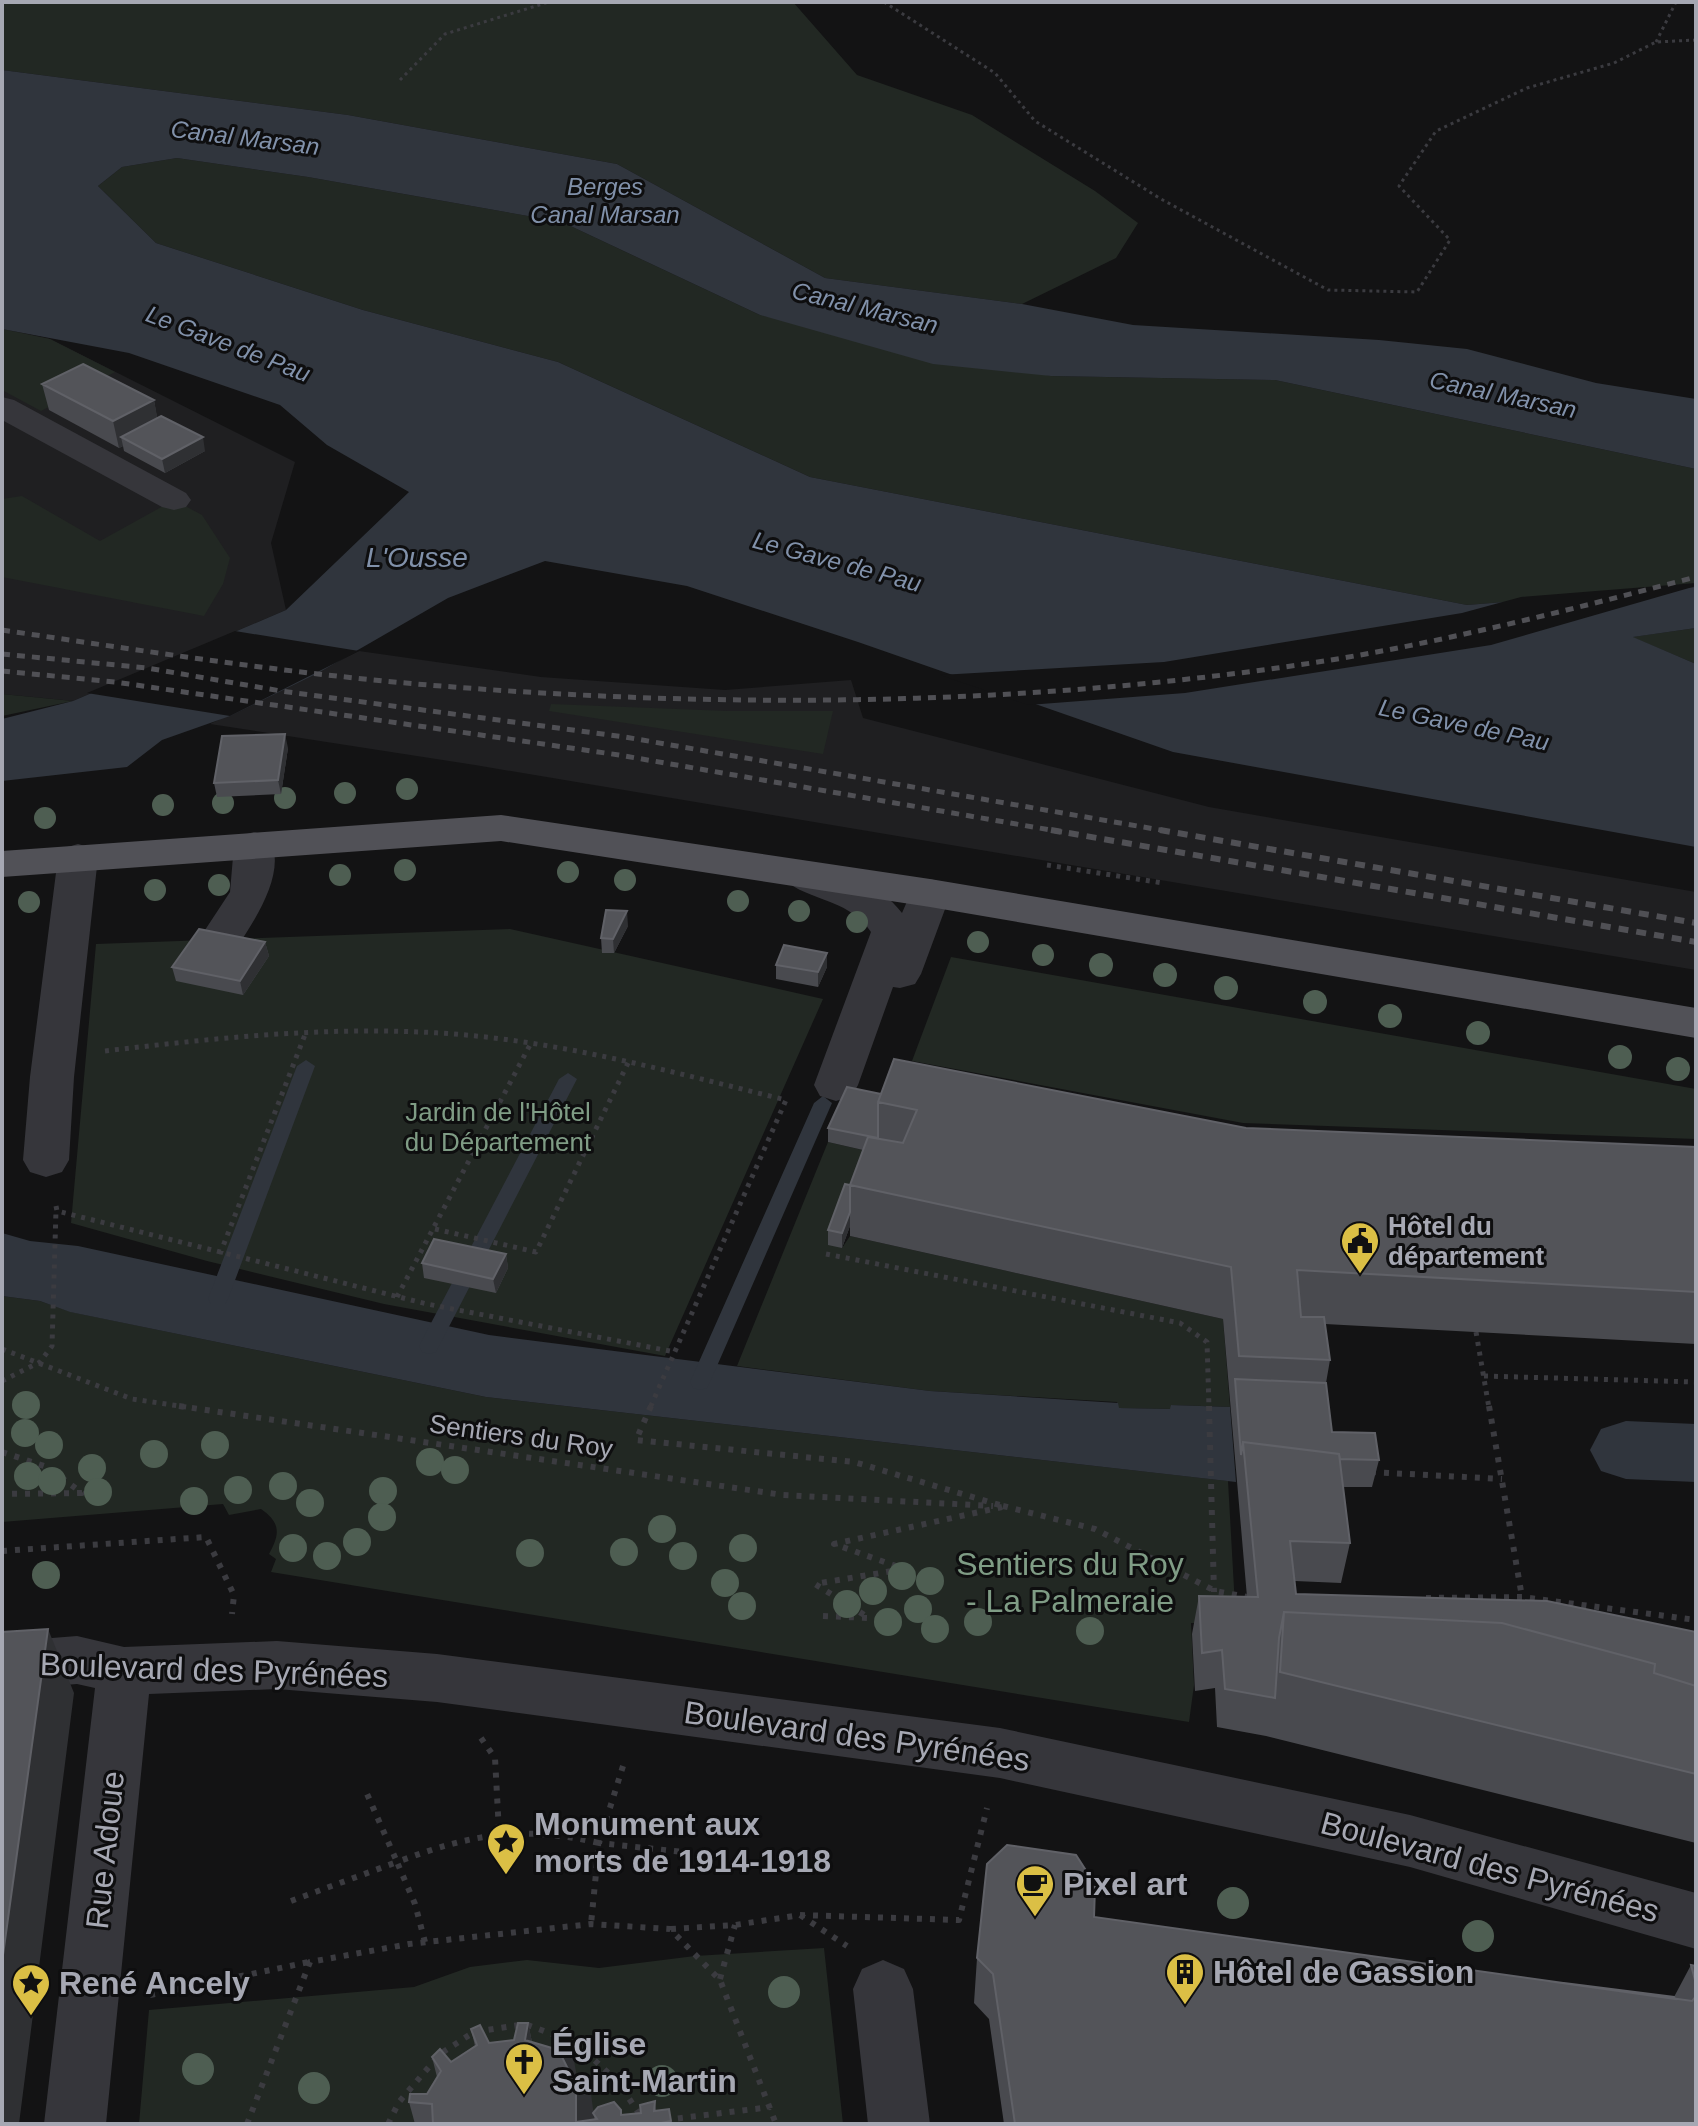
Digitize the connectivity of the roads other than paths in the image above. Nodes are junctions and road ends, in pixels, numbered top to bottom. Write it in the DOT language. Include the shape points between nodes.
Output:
graph roads {
  1 [pos="2,407"];
  2 [pos="174,500"];
  3 [pos="254,845"];
  4 [pos="78,857"];
  5 [pos="2,864"];
  6 [pos="802,875"];
  7 [pos="930,893"];
  8 [pos="203,965"];
  9 [pos="1696,1023"];
  10 [pos="46,1160"];
  11 [pos="2,1666"];
  12 [pos="124,1671"];
  13 [pos="1696,1921"];
  14 [pos="883,1989"];
  15 [pos="75,2124"];
  16 [pos="899,2124"];
  1 -- 2 [label="street"];
  3 -- 4 [label="main road"];
  3 -- 6 [label="main road" via="501,828"];
  3 -- 8 [label="street" via="250,893"];
  4 -- 5 [label="main road"];
  4 -- 10 [label="street"];
  6 -- 7 [label="main road"];
  6 -- 7 [label="street" via="867,901 886,918 892,932 847,1087"];
  7 -- 9 [label="main road"];
  11 -- 12 [label="street, Boulevard des Pyrénées" via="77,1660"];
  12 -- 13 [label="street, Boulevard des Pyrénées" via="277,1665 437,1678 1000,1753 1410,1841"];
  12 -- 15 [label="street, Rue Adoue"];
  14 -- 16 [label="street"];
}
